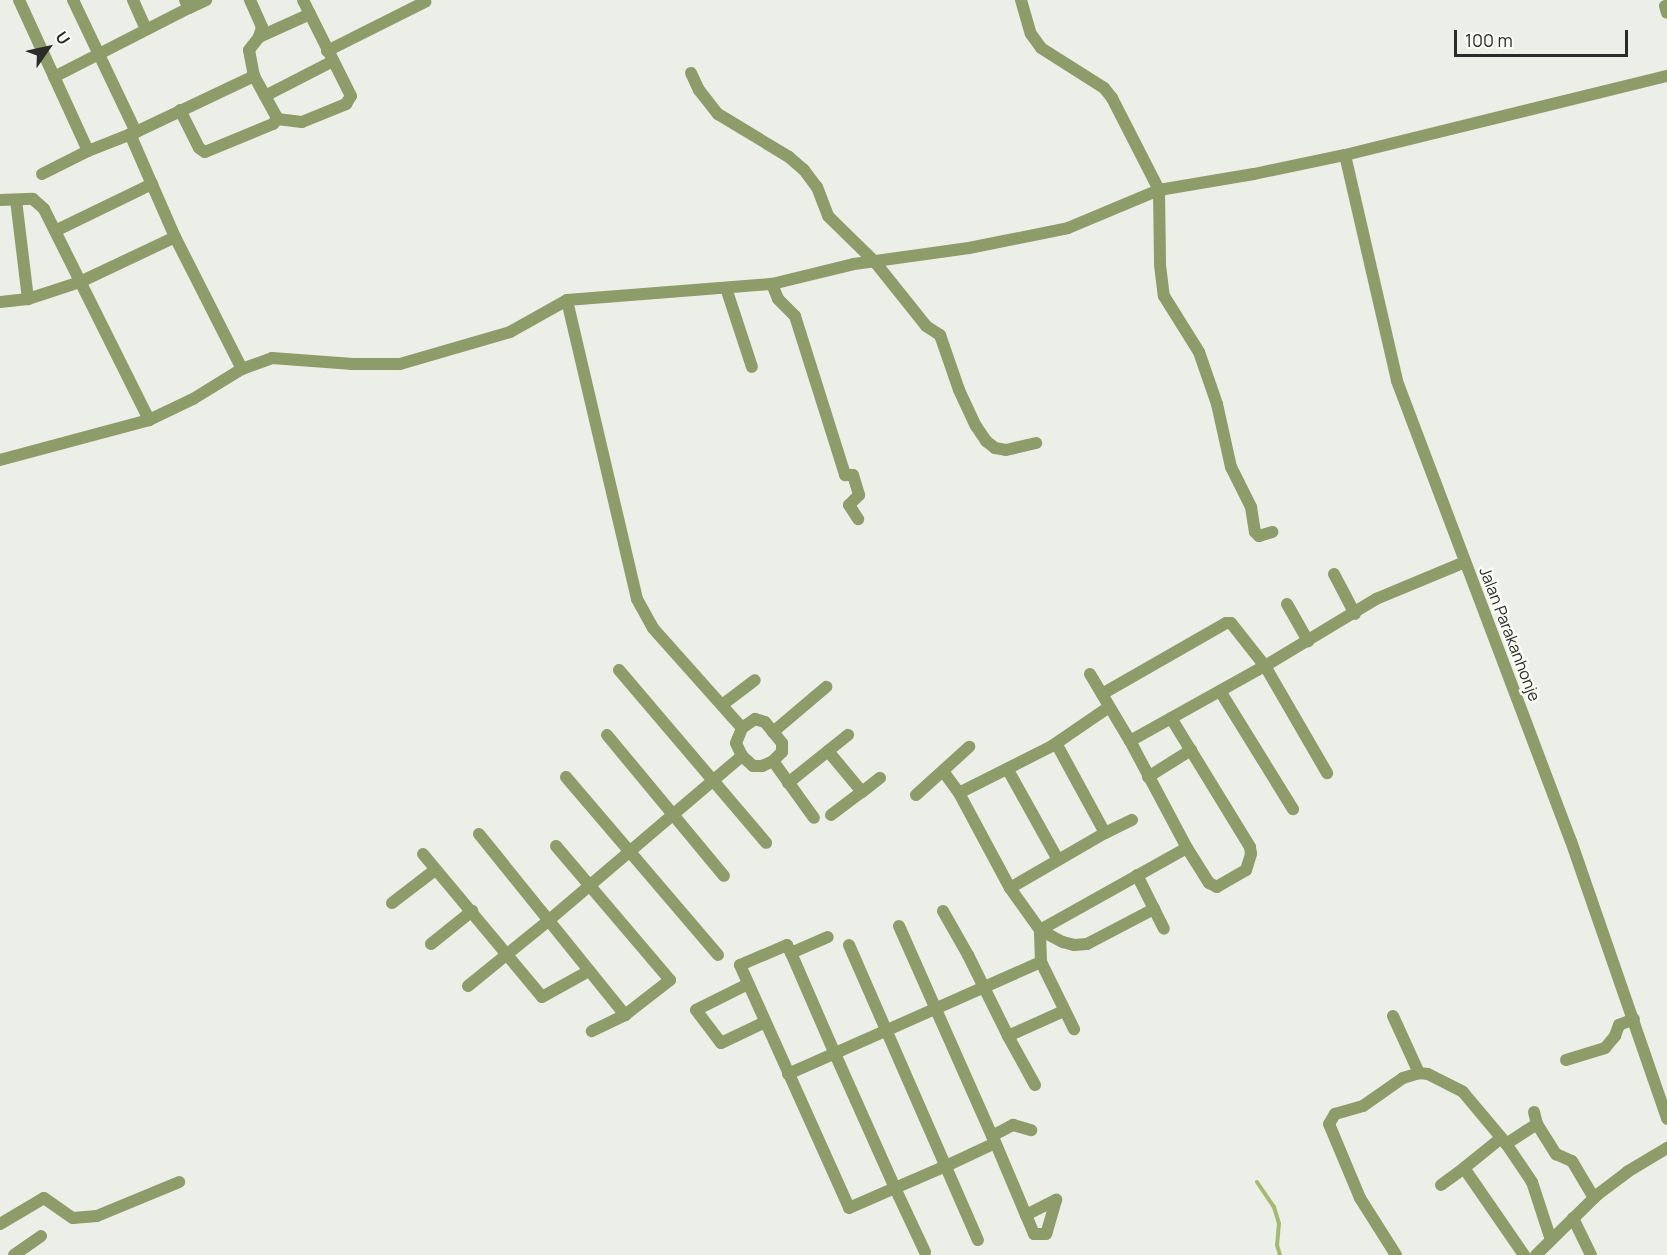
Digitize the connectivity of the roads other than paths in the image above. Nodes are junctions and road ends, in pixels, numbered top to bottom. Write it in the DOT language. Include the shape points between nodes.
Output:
graph roads {
  1 [pos="19,0"];
  2 [pos="73,0"];
  3 [pos="133,0"];
  4 [pos="206,0"];
  5 [pos="250,0"];
  6 [pos="1021,0"];
  7 [pos="425,2"];
  8 [pos="187,4"];
  9 [pos="306,4"];
  10 [pos="410,4"];
  11 [pos="146,29"];
  12 [pos="259,37"];
  13 [pos="99,53"];
  14 [pos="330,56"];
  15 [pos="691,73"];
  16 [pos="255,76"];
  17 [pos="1667,76"];
  18 [pos="54,77"];
  19 [pos="265,96"];
  20 [pos="180,110"];
  21 [pos="277,119"];
  22 [pos="133,133"];
  23 [pos="88,151"];
  24 [pos="1345,155"];
  25 [pos="42,174"];
  26 [pos="152,184"];
  27 [pos="1159,190"];
  28 [pos="0,200"];
  29 [pos="16,200"];
  30 [pos="56,231"];
  31 [pos="175,237"];
  32 [pos="875,262"];
  33 [pos="80,282"];
  34 [pos="772,284"];
  35 [pos="726,288"];
  36 [pos="28,299"];
  37 [pos="567,300"];
  38 [pos="0,303"];
  39 [pos="752,366"];
  40 [pos="242,369"];
  41 [pos="149,420"];
  42 [pos="1036,444"];
  43 [pos="0,460"];
  44 [pos="858,519"];
  45 [pos="1265,534"];
  46 [pos="1465,562"];
  47 [pos="1334,574"];
  48 [pos="1287,604"];
  49 [pos="1355,614"];
  50 [pos="1308,641"];
  51 [pos="1265,666"];
  52 [pos="619,670"];
  53 [pos="1090,674"];
  54 [pos="755,680"];
  55 [pos="826,687"];
  56 [pos="1220,691"];
  57 [pos="1102,694"];
  58 [pos="722,705"];
  59 [pos="1109,707"];
  60 [pos="1171,718"];
  61 [pos="742,728"];
  62 [pos="773,732"];
  63 [pos="607,735"];
  64 [pos="848,735"];
  65 [pos="1130,741"];
  66 [pos="1056,743"];
  67 [pos="969,747"];
  68 [pos="1191,750"];
  69 [pos="828,751"];
  70 [pos="742,756"];
  71 [pos="773,761"];
  72 [pos="1008,770"];
  73 [pos="943,771"];
  74 [pos="1327,773"];
  75 [pos="566,777"];
  76 [pos="1148,777"];
  77 [pos="880,778"];
  78 [pos="712,781"];
  79 [pos="788,783"];
  80 [pos="862,792"];
  81 [pos="959,793"];
  82 [pos="916,795"];
  83 [pos="1293,809"];
  84 [pos="672,814"];
  85 [pos="831,815"];
  86 [pos="814,818"];
  87 [pos="1132,820"];
  88 [pos="1105,833"];
  89 [pos="479,834"];
  90 [pos="766,843"];
  91 [pos="556,846"];
  92 [pos="1187,848"];
  93 [pos="630,851"];
  94 [pos="423,854"];
  95 [pos="1057,858"];
  96 [pos="435,870"];
  97 [pos="1137,875"];
  98 [pos="724,876"];
  99 [pos="589,885"];
  100 [pos="1010,888"];
  101 [pos="392,903"];
  102 [pos="1154,909"];
  103 [pos="472,911"];
  104 [pos="943,911"];
  105 [pos="548,921"];
  106 [pos="899,926"];
  107 [pos="1164,929"];
  108 [pos="1040,930"];
  109 [pos="828,937"];
  110 [pos="431,944"];
  111 [pos="849,945"];
  112 [pos="507,953"];
  113 [pos="791,953"];
  114 [pos="718,955"];
  115 [pos="1041,962"];
  116 [pos="589,970"];
  117 [pos="748,984"];
  118 [pos="468,986"];
  119 [pos="984,989"];
  120 [pos="938,1009"];
  121 [pos="1064,1011"];
  122 [pos="625,1015"];
  123 [pos="1393,1016"];
  124 [pos="1634,1019"];
  125 [pos="765,1022"];
  126 [pos="1074,1029"];
  127 [pos="592,1031"];
  128 [pos="886,1031"];
  129 [pos="1008,1036"];
  130 [pos="835,1054"];
  131 [pos="1566,1060"];
  132 [pos="1419,1073"];
  133 [pos="788,1074"];
  134 [pos="1035,1085"];
  135 [pos="1667,1119"];
  136 [pos="1031,1130"];
  137 [pos="994,1140"];
  138 [pos="1503,1141"];
  139 [pos="1667,1148"];
  140 [pos="946,1166"];
  141 [pos="1464,1168"];
  142 [pos="179,1182"];
  143 [pos="1441,1185"];
  144 [pos="896,1188"];
  145 [pos="1594,1198"];
  146 [pos="1026,1215"];
  147 [pos="1573,1218"];
  148 [pos="0,1224"];
  149 [pos="41,1236"];
  150 [pos="978,1240"];
  151 [pos="1551,1240"];
  152 [pos="925,1252"];
  153 [pos="14,1255"];
  154 [pos="1396,1255"];
  155 [pos="1524,1255"];
  156 [pos="1536,1255"];
  157 [pos="1591,1255"];
  1 -- 18 [label="street"];
  2 -- 13 [label="street"];
  3 -- 11 [label="street"];
  4 -- 8 [label="street"];
  5 -- 12 [label="street" via="260,17"];
  6 -- 27 [label="street" via="1028,26 1041,48 1093,80 1112,98"];
  7 -- 10 [label="street"];
  8 -- 11 [label="street"];
  9 -- 12 [label="street"];
  9 -- 14 [label="street"];
  10 -- 14 [label="street"];
  11 -- 13 [label="street"];
  12 -- 16 [label="street" via="249,50"];
  13 -- 18 [label="street"];
  13 -- 22 [label="street"];
  14 -- 19 [label="street"];
  14 -- 21 [label="street" via="351,96 346,104 302,122"];
  15 -- 32 [label="street" via="718,114 804,170 817,187 828,216"];
  16 -- 19 [label="street"];
  16 -- 20 [label="street"];
  17 -- 24 [label="street"];
  18 -- 23 [label="street"];
  19 -- 21 [label="street"];
  20 -- 21 [label="street" via="205,152"];
  20 -- 22 [label="street"];
  22 -- 23 [label="street"];
  22 -- 26 [label="street"];
  23 -- 25 [label="street"];
  24 -- 27 [label="street"];
  24 -- 46 [label="street, Jalan Parakanhonje" via="1397,381"];
  26 -- 30 [label="street"];
  26 -- 31 [label="street"];
  27 -- 32 [label="street" via="1068,228"];
  27 -- 45 [label="street" via="1164,296 1199,352 1232,467 1251,507 1254,527"];
  28 -- 29 [label="street"];
  29 -- 30 [label="street" via="39,202"];
  29 -- 36 [label="street"];
  30 -- 33 [label="street"];
  31 -- 33 [label="street"];
  31 -- 40 [label="street"];
  32 -- 34 [label="street"];
  32 -- 42 [label="street" via="926,326 942,338 959,390 986,441 1006,450"];
  33 -- 36 [label="street"];
  33 -- 41 [label="street"];
  34 -- 35 [label="street"];
  34 -- 44 [label="street" via="778,299 795,316 845,475 853,475 859,495 849,505"];
  35 -- 37 [label="street"];
  35 -- 39 [label="street"];
  36 -- 38 [label="street"];
  37 -- 40 [label="street" via="510,332 400,364 272,358"];
  37 -- 58 [label="street" via="637,599 653,628"];
  40 -- 41 [label="street"];
  41 -- 43 [label="street"];
  46 -- 49 [label="street" via="1376,599"];
  46 -- 124 [label="street, Jalan Parakanhonje"];
  47 -- 49 [label="street"];
  48 -- 50 [label="street"];
  49 -- 50 [label="street"];
  50 -- 51 [label="street"];
  51 -- 56 [label="street"];
  51 -- 57 [label="street" via="1228,622"];
  51 -- 74 [label="street"];
  52 -- 78 [label="street"];
  53 -- 57 [label="street"];
  54 -- 58 [label="street"];
  55 -- 62 [label="street"];
  56 -- 60 [label="street"];
  56 -- 83 [label="street"];
  57 -- 59 [label="street"];
  58 -- 61 [label="street"];
  59 -- 65 [label="street"];
  59 -- 66 [label="street"];
  60 -- 65 [label="street"];
  60 -- 68 [label="street"];
  61 -- 62 [label="street" via="755,719 765,722"];
  61 -- 70 [label="street" via="736,742"];
  62 -- 71 [label="street" via="782,742 782,752"];
  63 -- 84 [label="street"];
  64 -- 69 [label="street"];
  65 -- 76 [label="street"];
  66 -- 72 [label="street"];
  66 -- 88 [label="street"];
  67 -- 73 [label="street"];
  68 -- 76 [label="street"];
  68 -- 92 [label="street" via="1251,854 1246,870 1214,887"];
  69 -- 79 [label="street"];
  69 -- 80 [label="street"];
  70 -- 71 [label="street" via="753,766"];
  70 -- 78 [label="street"];
  71 -- 79 [label="street"];
  72 -- 81 [label="street"];
  72 -- 95 [label="street"];
  73 -- 81 [label="street"];
  73 -- 82 [label="street"];
  75 -- 93 [label="street"];
  76 -- 92 [label="street"];
  77 -- 80 [label="street"];
  78 -- 84 [label="street"];
  78 -- 90 [label="street"];
  79 -- 86 [label="street"];
  80 -- 85 [label="street"];
  81 -- 100 [label="street"];
  84 -- 93 [label="street"];
  84 -- 98 [label="street"];
  87 -- 88 [label="street"];
  88 -- 95 [label="street"];
  89 -- 105 [label="street"];
  91 -- 99 [label="street"];
  92 -- 97 [label="street"];
  93 -- 99 [label="street"];
  93 -- 114 [label="street"];
  94 -- 96 [label="street"];
  95 -- 100 [label="street"];
  96 -- 101 [label="street"];
  96 -- 103 [label="street"];
  97 -- 102 [label="street"];
  97 -- 108 [label="street"];
  99 -- 105 [label="street"];
  99 -- 122 [label="street" via="670,980"];
  100 -- 108 [label="street"];
  102 -- 107 [label="street"];
  102 -- 108 [label="street" via="1087,944 1063,942"];
  103 -- 110 [label="street"];
  103 -- 112 [label="street"];
  104 -- 119 [label="street"];
  105 -- 112 [label="street"];
  105 -- 116 [label="street"];
  106 -- 120 [label="street"];
  108 -- 115 [label="street"];
  109 -- 113 [label="street"];
  111 -- 128 [label="street"];
  112 -- 116 [label="street" via="542,997"];
  112 -- 118 [label="street"];
  113 -- 117 [label="street" via="787,945 740,965"];
  113 -- 130 [label="street"];
  115 -- 119 [label="street"];
  115 -- 121 [label="street"];
  116 -- 122 [label="street"];
  117 -- 125 [label="street"];
  117 -- 125 [label="street" via="696,1010 721,1043"];
  119 -- 120 [label="street"];
  119 -- 129 [label="street"];
  120 -- 128 [label="street"];
  120 -- 137 [label="street"];
  121 -- 126 [label="street"];
  121 -- 129 [label="street"];
  122 -- 127 [label="street"];
  123 -- 132 [label="street"];
  124 -- 131 [label="street" via="1619,1026 1605,1048"];
  124 -- 135 [label="street, Jalan Parakanhonje"];
  125 -- 133 [label="street"];
  128 -- 130 [label="street"];
  128 -- 140 [label="street"];
  129 -- 134 [label="street"];
  130 -- 133 [label="street"];
  130 -- 144 [label="street"];
  132 -- 138 [label="street" via="1463,1092"];
  132 -- 154 [label="street" via="1403,1078 1363,1106 1335,1114 1329,1124 1360,1198"];
  133 -- 144 [label="street" via="849,1208"];
  136 -- 137 [label="street" via="1013,1125"];
  137 -- 140 [label="street"];
  137 -- 146 [label="street"];
  138 -- 141 [label="street"];
  138 -- 145 [label="street" via="1535,1118 1556,1154 1572,1161"];
  138 -- 151 [label="street" via="1532,1182"];
  139 -- 145 [label="street"];
  140 -- 144 [label="street"];
  140 -- 150 [label="street"];
  141 -- 143 [label="street"];
  141 -- 155 [label="street"];
  142 -- 148 [label="street" via="97,1216 73,1218 44,1198"];
  144 -- 152 [label="street"];
  145 -- 147 [label="street"];
  147 -- 151 [label="street"];
  147 -- 157 [label="street"];
  149 -- 153 [label="street"];
  151 -- 156 [label="street"];
}
